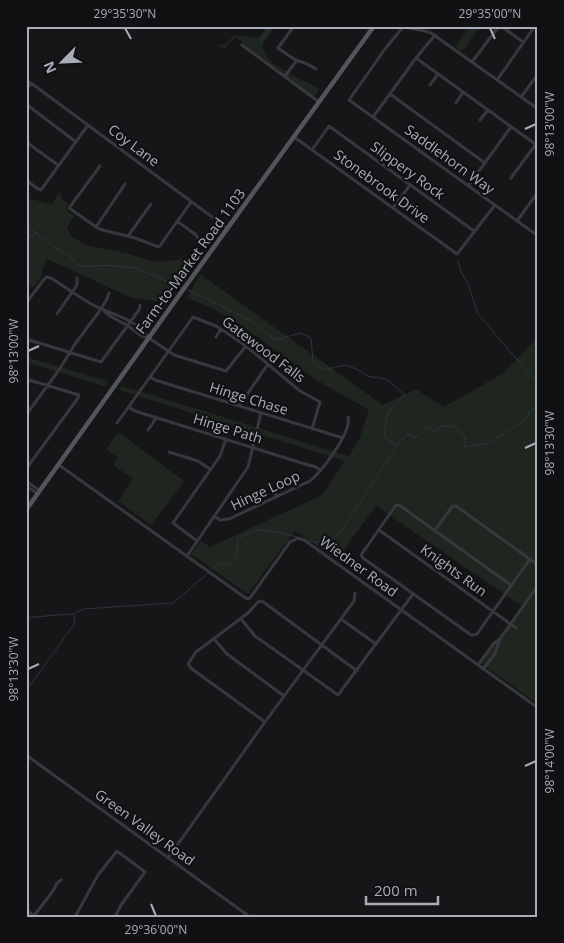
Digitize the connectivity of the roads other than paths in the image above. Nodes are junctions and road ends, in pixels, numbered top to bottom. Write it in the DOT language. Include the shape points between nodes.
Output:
graph roads {
  1 [pos="294,26"];
  2 [pos="374,26"];
  3 [pos="500,26"];
  4 [pos="535,26"];
  5 [pos="402,27"];
  6 [pos="435,35"];
  7 [pos="523,42"];
  8 [pos="242,45"];
  9 [pos="416,58"];
  10 [pos="297,60"];
  11 [pos="472,62"];
  12 [pos="316,69"];
  13 [pos="286,74"];
  14 [pos="438,74"];
  15 [pos="538,74"];
  16 [pos="497,80"];
  17 [pos="26,81"];
  18 [pos="31,83"];
  19 [pos="430,85"];
  20 [pos="26,90"];
  21 [pos="463,92"];
  22 [pos="390,94"];
  23 [pos="521,97"];
  24 [pos="319,102"];
  25 [pos="456,103"];
  26 [pos="26,104"];
  27 [pos="488,110"];
  28 [pos="538,110"];
  29 [pos="373,117"];
  30 [pos="480,120"];
  31 [pos="88,125"];
  32 [pos="512,127"];
  33 [pos="294,137"];
  34 [pos="26,142"];
  35 [pos="76,142"];
  36 [pos="537,145"];
  37 [pos="312,150"];
  38 [pos="485,162"];
  39 [pos="58,165"];
  40 [pos="100,166"];
  41 [pos="511,178"];
  42 [pos="26,180"];
  43 [pos="125,184"];
  44 [pos="410,185"];
  45 [pos="468,186"];
  46 [pos="538,192"];
  47 [pos="191,202"];
  48 [pos="151,204"];
  49 [pos="495,204"];
  50 [pos="393,208"];
  51 [pos="177,221"];
  52 [pos="517,221"];
  53 [pos="96,227"];
  54 [pos="228,228"];
  55 [pos="474,231"];
  56 [pos="128,236"];
  57 [pos="538,236"];
  58 [pos="199,240"];
  59 [pos="77,278"];
  60 [pos="73,292"];
  61 [pos="109,293"];
  62 [pos="26,302"];
  63 [pos="140,304"];
  64 [pos="102,310"];
  65 [pos="57,314"];
  66 [pos="130,322"];
  67 [pos="128,326"];
  68 [pos="220,329"];
  69 [pos="216,337"];
  70 [pos="149,338"];
  71 [pos="26,339"];
  72 [pos="246,346"];
  73 [pos="168,351"];
  74 [pos="70,353"];
  75 [pos="268,364"];
  76 [pos="150,377"];
  77 [pos="26,379"];
  78 [pos="48,385"];
  79 [pos="239,406"];
  80 [pos="128,407"];
  81 [pos="261,413"];
  82 [pos="26,415"];
  83 [pos="156,417"];
  84 [pos="348,417"];
  85 [pos="117,423"];
  86 [pos="312,429"];
  87 [pos="148,430"];
  88 [pos="343,438"];
  89 [pos="226,439"];
  90 [pos="254,448"];
  91 [pos="169,452"];
  92 [pos="59,465"];
  93 [pos="26,469"];
  94 [pos="210,469"];
  95 [pos="320,470"];
  96 [pos="26,481"];
  97 [pos="26,486"];
  98 [pos="272,487"];
  99 [pos="39,493"];
  100 [pos="277,497"];
  101 [pos="26,510"];
  102 [pos="214,516"];
  103 [pos="378,530"];
  104 [pos="435,530"];
  105 [pos="197,541"];
  106 [pos="186,556"];
  107 [pos="530,559"];
  108 [pos="538,565"];
  109 [pos="511,585"];
  110 [pos="538,586"];
  111 [pos="355,593"];
  112 [pos="413,594"];
  113 [pos="401,610"];
  114 [pos="492,611"];
  115 [pos="241,619"];
  116 [pos="341,619"];
  117 [pos="511,624"];
  118 [pos="516,628"];
  119 [pos="500,638"];
  120 [pos="214,639"];
  121 [pos="376,644"];
  122 [pos="322,645"];
  123 [pos="478,665"];
  124 [pos="483,669"];
  125 [pos="303,671"];
  126 [pos="357,671"];
  127 [pos="284,696"];
  128 [pos="538,708"];
  129 [pos="265,722"];
  130 [pos="26,755"];
  131 [pos="168,858"];
  132 [pos="61,880"];
  133 [pos="26,910"];
  134 [pos="34,916"];
  135 [pos="75,917"];
  136 [pos="115,917"];
  137 [pos="250,917"];
  1 -- 10 [label="street" via="278,48"];
  2 -- 24 [label="main road, Farm-to-Market Road 1103"];
  3 -- 7 [label="street"];
  3 -- 11 [label="street"];
  4 -- 7 [label="street"];
  5 -- 6 [label="street" via="426,30"];
  5 -- 29 [label="street, Saddlehorn Way" via="349,100"];
  6 -- 9 [label="street"];
  6 -- 11 [label="street"];
  7 -- 16 [label="street"];
  8 -- 24 [label="street"];
  9 -- 14 [label="street"];
  9 -- 22 [label="street"];
  10 -- 12 [label="street"];
  10 -- 13 [label="street"];
  11 -- 16 [label="street"];
  14 -- 19 [label="street"];
  14 -- 21 [label="street"];
  15 -- 23 [label="street"];
  16 -- 23 [label="street"];
  17 -- 18 [label="street, Coy Lane"];
  18 -- 20 [label="street"];
  18 -- 31 [label="street, Coy Lane"];
  21 -- 25 [label="street"];
  21 -- 27 [label="street"];
  22 -- 29 [label="street"];
  22 -- 38 [label="street"];
  23 -- 28 [label="street"];
  24 -- 33 [label="main road, Farm-to-Market Road 1103"];
  26 -- 35 [label="street"];
  27 -- 30 [label="street"];
  27 -- 32 [label="street"];
  29 -- 45 [label="street, Saddlehorn Way"];
  31 -- 35 [label="street"];
  31 -- 47 [label="street, Coy Lane"];
  32 -- 36 [label="street"];
  32 -- 38 [label="street"];
  33 -- 37 [label="street, Stonebrook Drive"];
  33 -- 54 [label="main road, Farm-to-Market Road 1103"];
  34 -- 39 [label="street"];
  35 -- 39 [label="street"];
  36 -- 41 [label="street"];
  37 -- 44 [label="street, Slippery Rock" via="329,126"];
  37 -- 50 [label="street, Stonebrook Drive"];
  38 -- 45 [label="street"];
  39 -- 42 [label="street" via="42,190"];
  40 -- 53 [label="street" via="69,208"];
  43 -- 53 [label="street"];
  44 -- 50 [label="street"];
  44 -- 55 [label="street, Slippery Rock"];
  45 -- 49 [label="street, Saddlehorn Way"];
  46 -- 52 [label="street"];
  47 -- 51 [label="street"];
  47 -- 54 [label="street, Coy Lane"];
  48 -- 56 [label="street"];
  49 -- 52 [label="street, Saddlehorn Way"];
  49 -- 55 [label="street"];
  50 -- 55 [label="street, Stonebrook Drive" via="457,254"];
  51 -- 56 [label="street" via="159,247"];
  51 -- 58 [label="street"];
  52 -- 57 [label="street, Saddlehorn Way"];
  53 -- 56 [label="street"];
  54 -- 70 [label="main road, Farm-to-Market Road 1103"];
  59 -- 60 [label="street"];
  60 -- 62 [label="street" via="46,277"];
  60 -- 64 [label="street"];
  60 -- 65 [label="street"];
  61 -- 64 [label="street"];
  63 -- 66 [label="street"];
  64 -- 66 [label="street"];
  64 -- 67 [label="street"];
  64 -- 74 [label="street"];
  66 -- 67 [label="street"];
  66 -- 70 [label="street"];
  67 -- 70 [label="street"];
  67 -- 74 [label="street" via="102,362"];
  68 -- 69 [label="street"];
  68 -- 72 [label="street, Gatewood Falls"];
  68 -- 73 [label="street, Gatewood Falls" via="193,317"];
  70 -- 73 [label="street"];
  70 -- 92 [label="main road, Farm-to-Market Road 1103"];
  71 -- 74 [label="street"];
  72 -- 73 [label="street" via="226,371"];
  72 -- 75 [label="street, Gatewood Falls"];
  73 -- 76 [label="street"];
  74 -- 78 [label="street"];
  75 -- 79 [label="street"];
  75 -- 86 [label="street, Gatewood Falls" via="320,402"];
  76 -- 79 [label="street, Hinge Chase"];
  76 -- 80 [label="street"];
  77 -- 78 [label="street"];
  78 -- 82 [label="street"];
  78 -- 93 [label="street" via="79,395"];
  79 -- 81 [label="street, Hinge Chase"];
  80 -- 83 [label="street, Hinge Path"];
  80 -- 85 [label="street"];
  81 -- 86 [label="street, Hinge Chase"];
  81 -- 90 [label="street"];
  83 -- 87 [label="street"];
  83 -- 89 [label="street, Hinge Path"];
  84 -- 88 [label="street, Hinge Loop"];
  86 -- 88 [label="street, Hinge Chase"];
  88 -- 95 [label="street, Hinge Loop"];
  89 -- 90 [label="street, Hinge Path"];
  89 -- 94 [label="street" via="220,456"];
  90 -- 95 [label="street, Hinge Path"];
  90 -- 102 [label="street" via="248,467"];
  91 -- 94 [label="street" via="198,461"];
  92 -- 99 [label="main road, Farm-to-Market Road 1103"];
  92 -- 106 [label="street, Wiedner Road"];
  94 -- 105 [label="street" via="173,523"];
  95 -- 100 [label="street, Hinge Loop" via="310,481"];
  96 -- 99 [label="street"];
  97 -- 99 [label="street"];
  98 -- 100 [label="street"];
  99 -- 101 [label="main road, Farm-to-Market Road 1103"];
  100 -- 102 [label="street, Hinge Loop" via="229,519 220,520"];
  102 -- 105 [label="street"];
  103 -- 104 [label="street" via="394,508 400,505"];
  103 -- 112 [label="street" via="361,555"];
  103 -- 114 [label="street, Knights Run"];
  104 -- 107 [label="street" via="456,506"];
  104 -- 109 [label="street"];
  105 -- 106 [label="street"];
  106 -- 113 [label="street, Wiedner Road" via="247,599 290,542 301,539"];
  107 -- 108 [label="street"];
  107 -- 109 [label="street"];
  109 -- 114 [label="street"];
  110 -- 117 [label="street"];
  111 -- 116 [label="street"];
  112 -- 113 [label="street"];
  112 -- 114 [label="street" via="471,635 477,634"];
  113 -- 121 [label="street"];
  113 -- 123 [label="street, Wiedner Road"];
  114 -- 117 [label="street, Knights Run"];
  115 -- 120 [label="street"];
  115 -- 122 [label="street" via="262,601"];
  115 -- 125 [label="street" via="255,636"];
  116 -- 121 [label="street"];
  116 -- 122 [label="street"];
  117 -- 118 [label="street, Knights Run"];
  117 -- 119 [label="street"];
  119 -- 123 [label="street"];
  119 -- 124 [label="street" via="496,652"];
  120 -- 127 [label="street" via="224,652"];
  120 -- 129 [label="street" via="193,655 189,666"];
  121 -- 126 [label="street"];
  122 -- 125 [label="street"];
  122 -- 126 [label="street"];
  123 -- 124 [label="street, Wiedner Road"];
  124 -- 128 [label="street, Wiedner Road"];
  125 -- 126 [label="street" via="338,695"];
  125 -- 127 [label="street"];
  127 -- 129 [label="street"];
  129 -- 131 [label="street"];
  130 -- 131 [label="street, Green Valley Road"];
  131 -- 137 [label="street, Green Valley Road"];
  132 -- 134 [label="street"];
  133 -- 134 [label="street"];
  135 -- 136 [label="street" via="98,875 117,851 145,872"];
}
